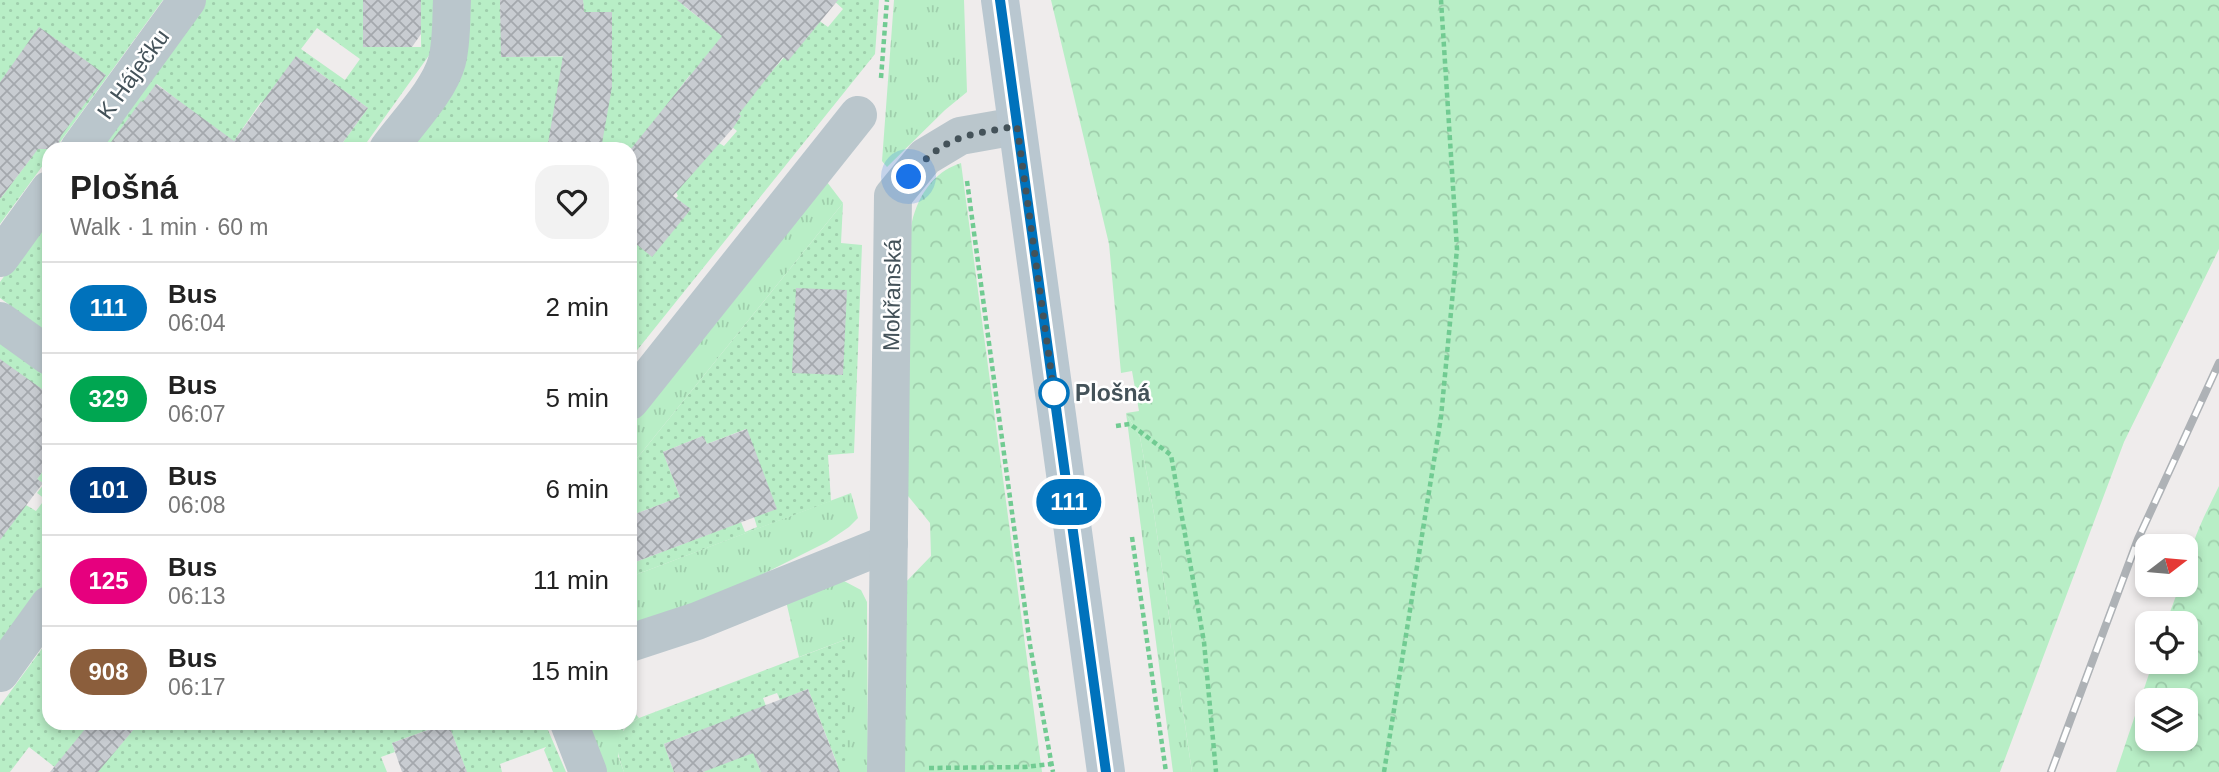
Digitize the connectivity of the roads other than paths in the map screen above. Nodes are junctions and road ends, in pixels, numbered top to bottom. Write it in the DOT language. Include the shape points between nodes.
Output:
graph roads {
  1 [pos="187,0"];
  2 [pos="452,0"];
  3 [pos="1000,0"];
  4 [pos="858,115"];
  5 [pos="1017,126"];
  6 [pos="84,142"];
  7 [pos="393,142"];
  8 [pos="42,200"];
  9 [pos="0,258"];
  10 [pos="0,321"];
  11 [pos="42,351"];
  12 [pos="637,392"];
  13 [pos="889,543"];
  14 [pos="42,615"];
  15 [pos="637,641"];
  16 [pos="0,673"];
  17 [pos="572,730"];
  18 [pos="886,770"];
  19 [pos="588,772"];
  20 [pos="1106,772"];
  1 -- 6 [label="street, K Háječku"];
  2 -- 7 [label="street" via="447,63"];
  3 -- 5 [label="main road"];
  4 -- 12 [label="street"];
  5 -- 13 [label="street, Mokřanská" via="960,136 925,157 893,196"];
  5 -- 20 [label="main road"];
  8 -- 9 [label="street"];
  10 -- 11 [label="street"];
  13 -- 15 [label="street"];
  13 -- 18 [label="street, Mokřanská"];
  14 -- 16 [label="street"];
  17 -- 19 [label="street"];
}
